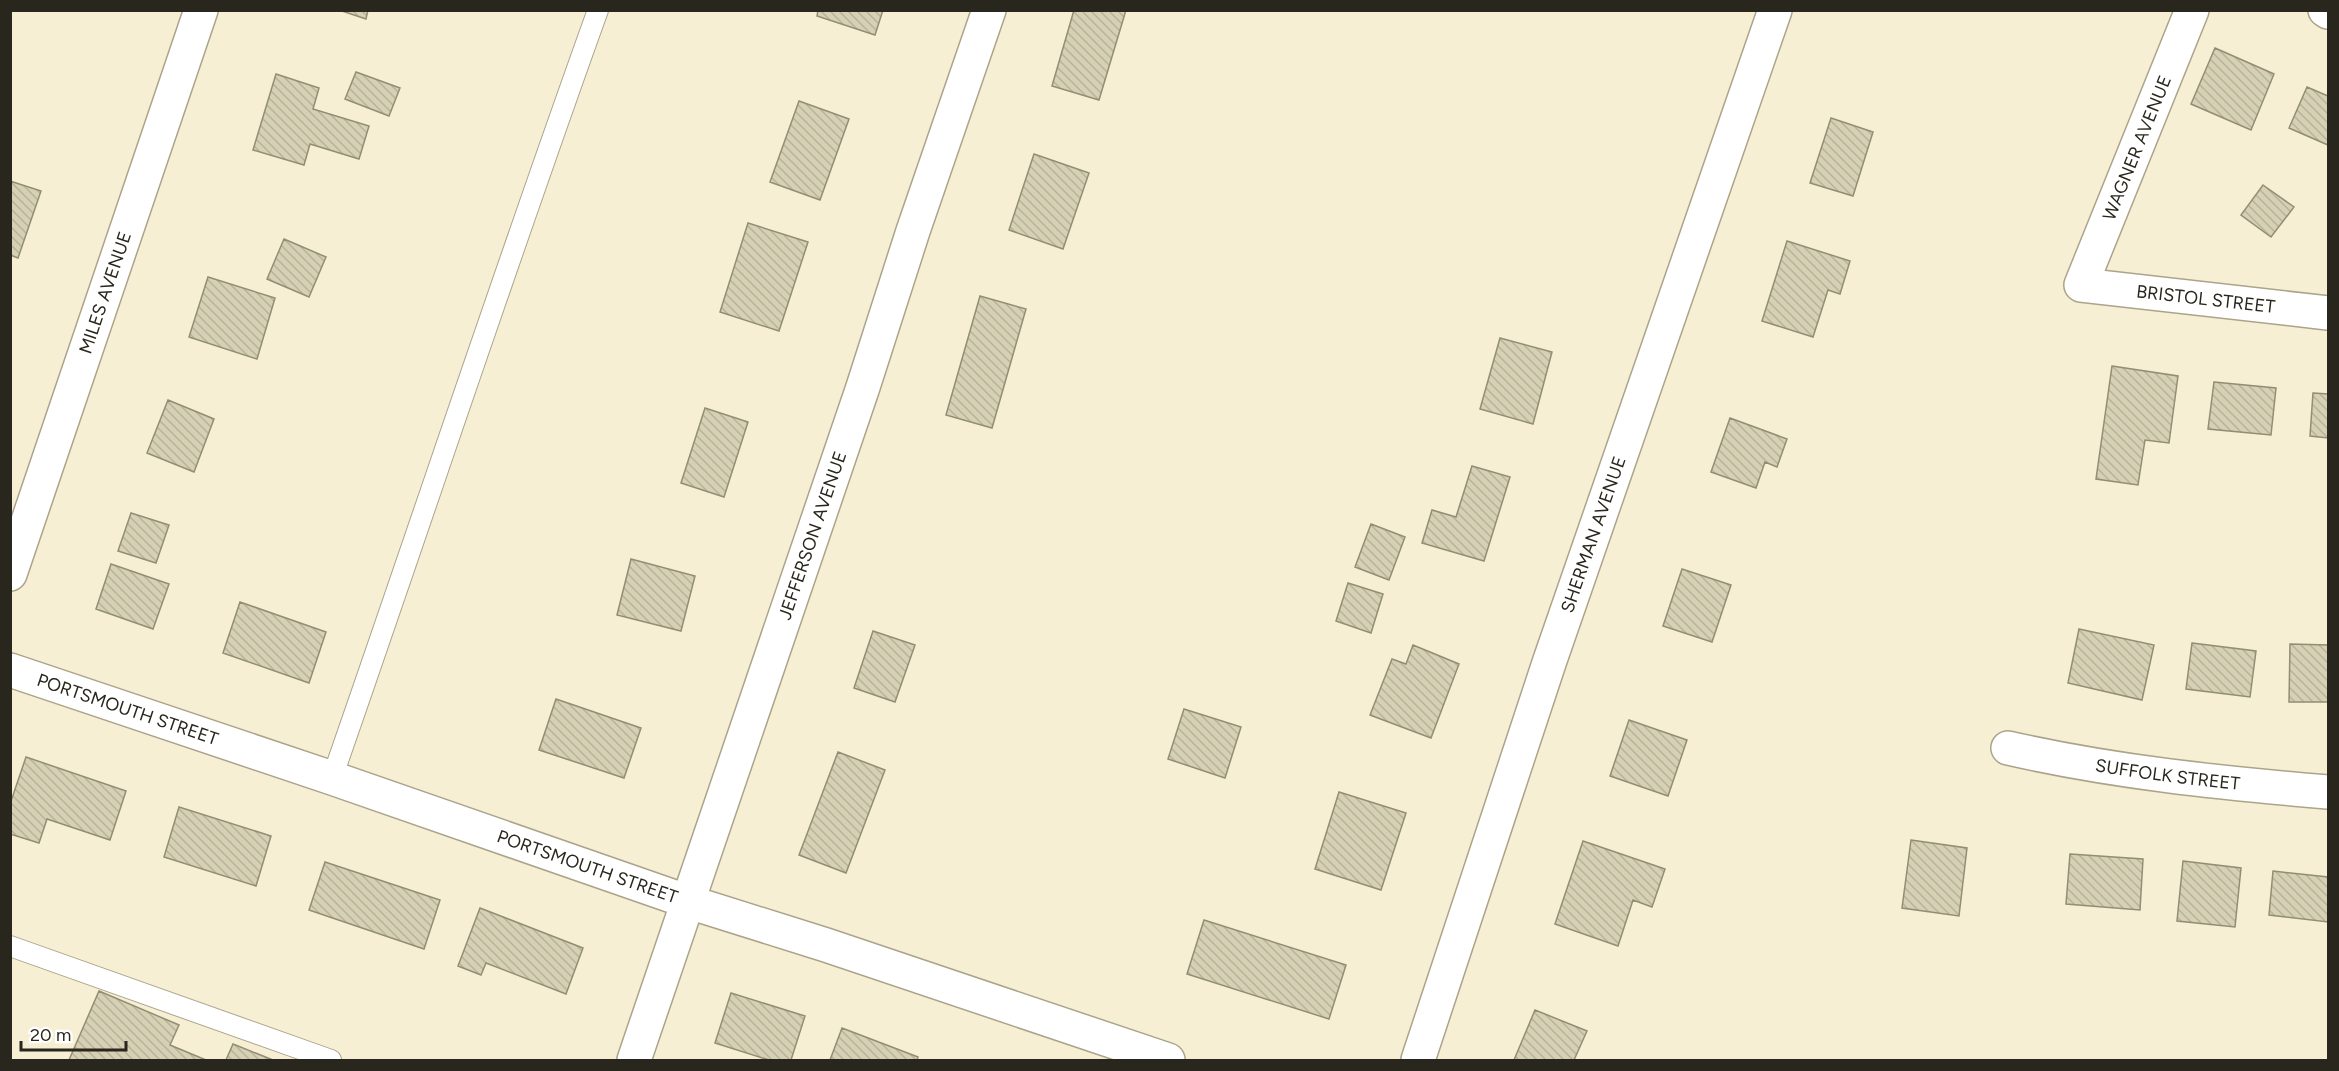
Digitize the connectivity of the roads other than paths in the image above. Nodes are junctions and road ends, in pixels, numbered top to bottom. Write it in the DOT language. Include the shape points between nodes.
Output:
graph roads {
  1 [pos="201,10"];
  2 [pos="598,10"];
  3 [pos="989,10"];
  4 [pos="1775,10"];
  5 [pos="2192,10"];
  6 [pos="2081,285"];
  7 [pos="2328,314"];
  8 [pos="10,574"];
  9 [pos="10,670"];
  10 [pos="2008,748"];
  11 [pos="332,778"];
  12 [pos="2328,792"];
  13 [pos="689,902"];
  14 [pos="10,946"];
  15 [pos="331,1060"];
  16 [pos="634,1060"];
  17 [pos="1168,1060"];
  18 [pos="1418,1060"];
  1 -- 8 [label="street, MILES AVENUE"];
  2 -- 11 [label="lane"];
  3 -- 13 [label="street, JEFFERSON AVENUE"];
  4 -- 18 [label="street, SHERMAN AVENUE" via="1549,663"];
  5 -- 6 [label="street, WAGNER AVENUE"];
  6 -- 7 [label="street, BRISTOL STREET"];
  9 -- 11 [label="street, PORTSMOUTH STREET"];
  10 -- 12 [label="street, SUFFOLK STREET" via="2126,770"];
  11 -- 13 [label="street, PORTSMOUTH STREET"];
  13 -- 16 [label="street, JEFFERSON AVENUE"];
  13 -- 17 [label="street, PORTSMOUTH STREET"];
  14 -- 15 [label="lane"];
}
